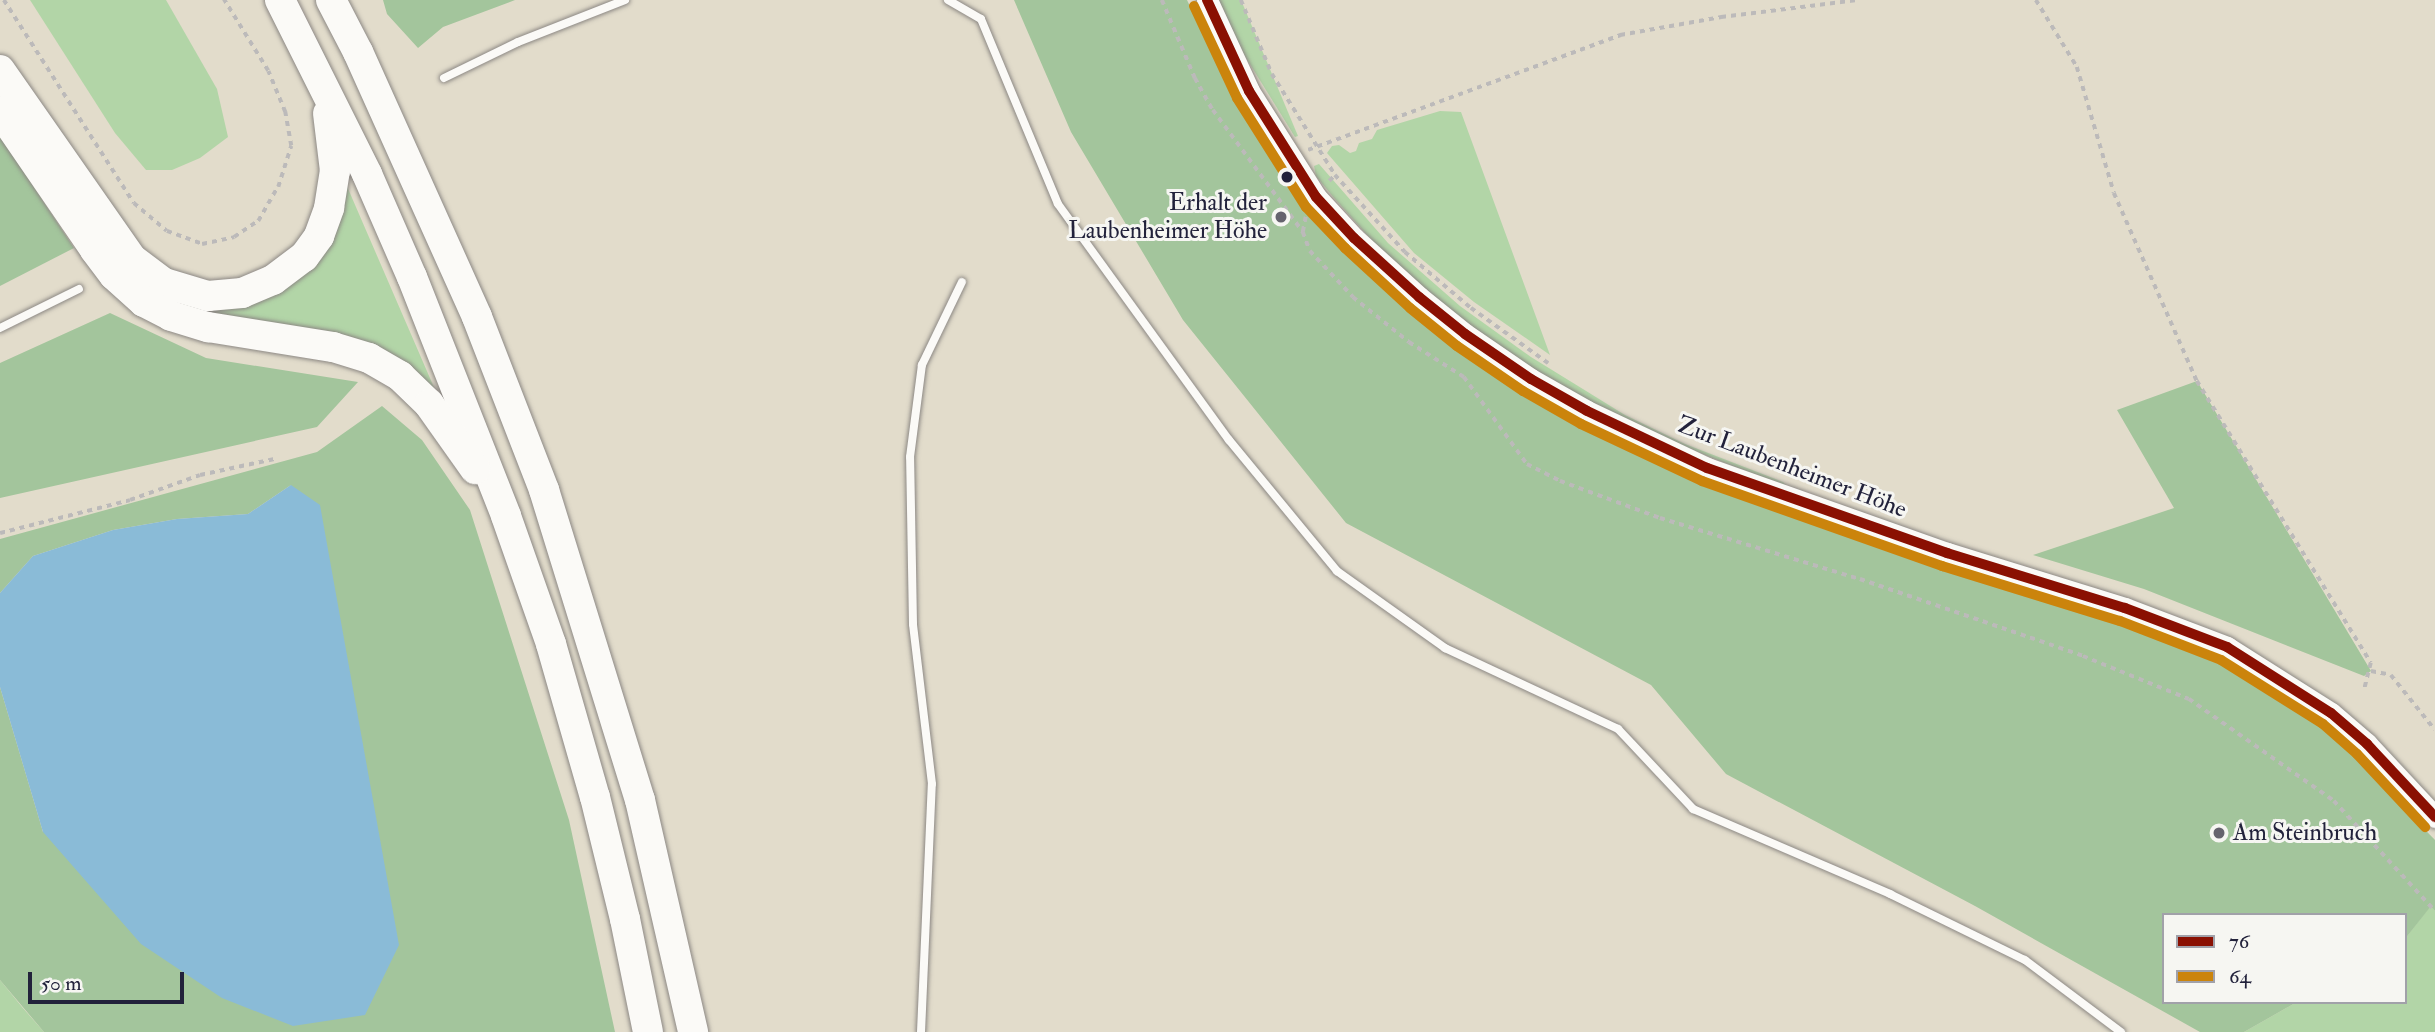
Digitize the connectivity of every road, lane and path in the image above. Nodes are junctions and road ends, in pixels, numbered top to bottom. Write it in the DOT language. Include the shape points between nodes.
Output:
graph roads {
  1 [pos="4,0"];
  2 [pos="224,0"];
  3 [pos="280,0"];
  4 [pos="331,0"];
  5 [pos="348,0"];
  6 [pos="625,0"];
  7 [pos="948,0"];
  8 [pos="1162,0"];
  9 [pos="1207,0"];
  10 [pos="1241,0"];
  11 [pos="1857,0"];
  12 [pos="2036,0"];
  13 [pos="358,52"];
  14 [pos="0,70"];
  15 [pos="444,78"];
  16 [pos="326,92"];
  17 [pos="0,111"];
  18 [pos="1317,147"];
  19 [pos="1307,213"];
  20 [pos="1303,232"];
  21 [pos="962,282"];
  22 [pos="79,289"];
  23 [pos="0,328"];
  24 [pos="1557,369"];
  25 [pos="274,459"];
  26 [pos="506,516"];
  27 [pos="0,533"];
  28 [pos="2371,671"];
  29 [pos="2364,691"];
  30 [pos="2435,730"];
  31 [pos="2435,817"];
  32 [pos="2435,911"];
  33 [pos="648,1032"];
  34 [pos="693,1032"];
  35 [pos="921,1032"];
  36 [pos="2121,1032"];
  1 -- 2 [label="path" via="134,203 167,232 202,244 234,237 258,221 278,187 291,146 285,112 268,71"];
  3 -- 16 [label="highway"];
  4 -- 13 [label="highway"];
  5 -- 13 [label="highway"];
  6 -- 15 [label="lane" via="518,42"];
  7 -- 36 [label="lane" via="981,19 1058,204 1229,440 1337,571 1445,648 1618,729 1693,809 1890,894 2025,960"];
  8 -- 20 [label="path" via="1213,110"];
  9 -- 31 [label="street, Zur Laubenheimer Höhe" via="1249,91 1316,197 1419,297 1531,379 1707,468 2227,647 2332,713"];
  10 -- 18 [label="path" via="1272,74"];
  11 -- 18 [label="path" via="1721,17 1620,36"];
  12 -- 28 [label="path" via="2077,68 2114,193 2197,381 2371,663"];
  13 -- 34 [label="highway" via="477,317 544,490 640,800"];
  14 -- 16 [label="highway" via="132,259 164,283 208,296 242,293 273,281 304,257 319,236 330,208 335,171"];
  16 -- 26 [label="highway" via="412,277"];
  17 -- 26 [label="highway" via="95,250 144,302 208,327 351,351 392,371 412,386 447,426"];
  18 -- 24 [label="path" via="1335,175 1405,251 1471,308"];
  19 -- 20 [label="path"];
  20 -- 32 [label="path" via="1310,251 1353,297 1409,342 1464,377 1527,464 1660,518 1860,579 2083,656 2189,699 2334,801"];
  21 -- 35 [label="lane" via="922,365 910,457 913,624 932,784"];
  22 -- 23 [label="lane"];
  25 -- 27 [label="path" via="200,475 130,500"];
  26 -- 33 [label="highway" via="551,644 595,797"];
  28 -- 29 [label="path"];
  28 -- 30 [label="path" via="2391,675"];
}
